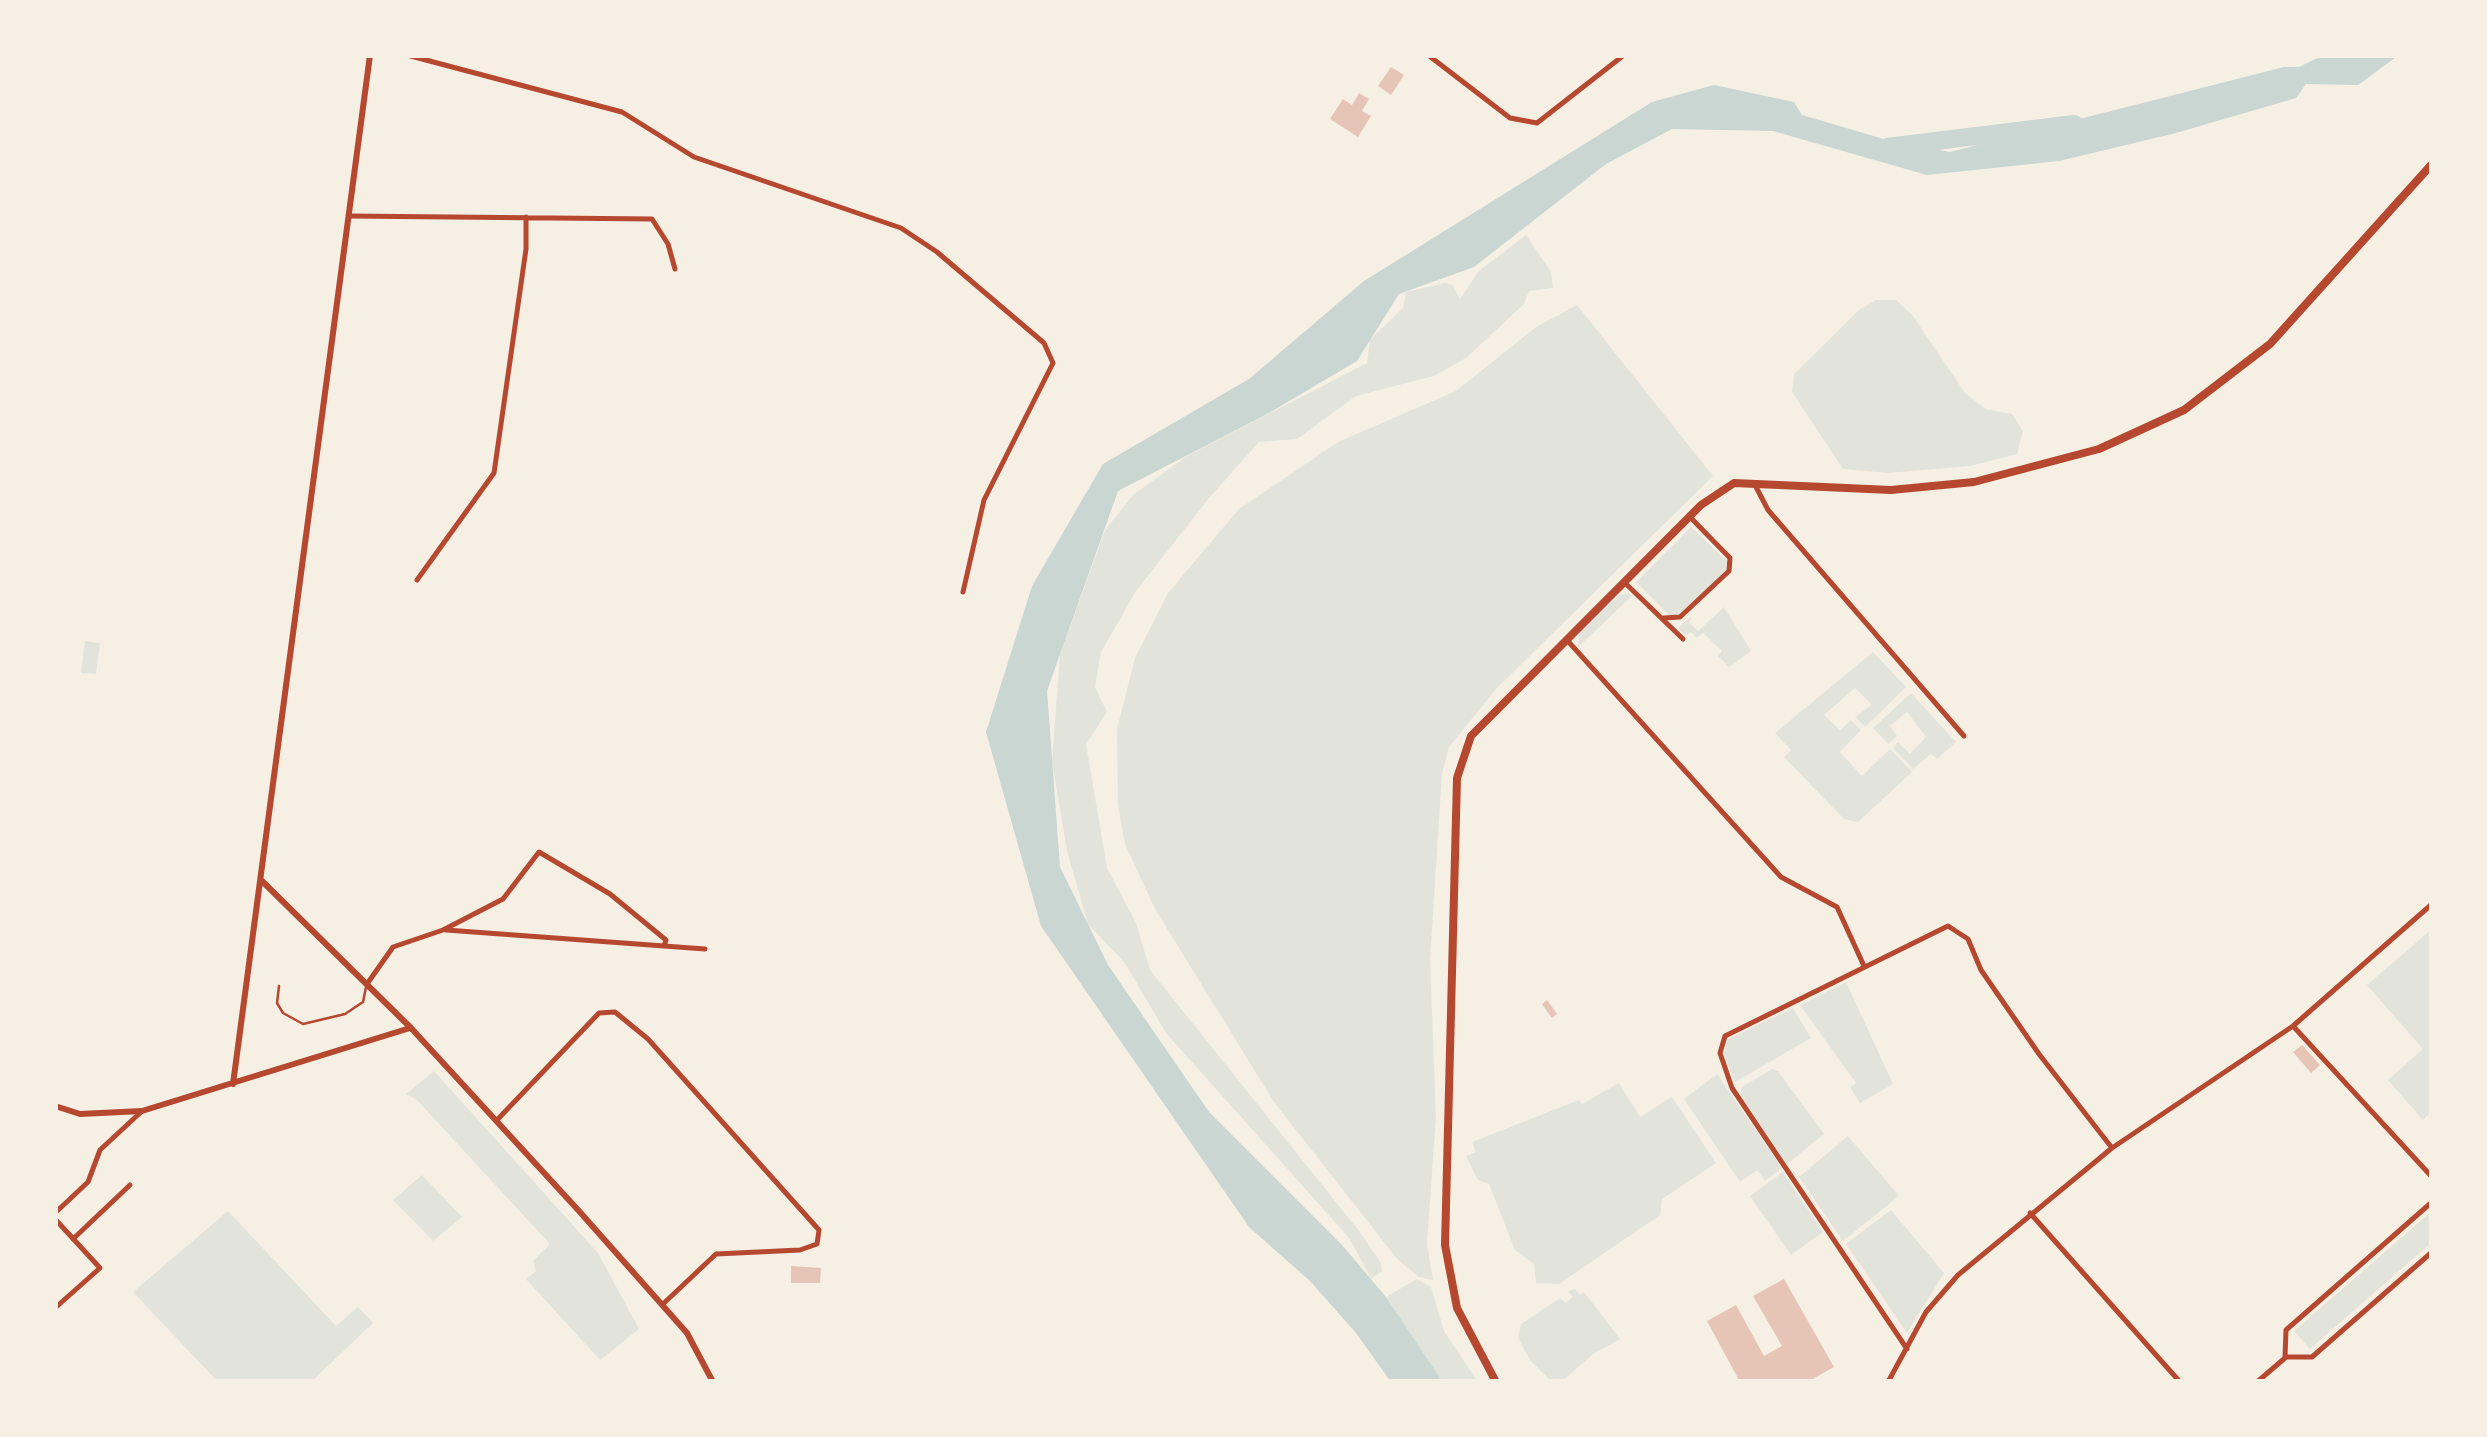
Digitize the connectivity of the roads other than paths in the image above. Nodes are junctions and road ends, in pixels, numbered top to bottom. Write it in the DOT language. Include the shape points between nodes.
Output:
graph roads {
  1 [pos="370,55"];
  2 [pos="407,55"];
  3 [pos="1428,55"];
  4 [pos="1624,55"];
  5 [pos="2432,164"];
  6 [pos="349,216"];
  7 [pos="526,217"];
  8 [pos="676,268"];
  9 [pos="1752,480"];
  10 [pos="1689,516"];
  11 [pos="417,580"];
  12 [pos="1624,582"];
  13 [pos="963,592"];
  14 [pos="1664,618"];
  15 [pos="1682,639"];
  16 [pos="1566,640"];
  17 [pos="1964,736"];
  18 [pos="260,879"];
  19 [pos="2432,904"];
  20 [pos="443,930"];
  21 [pos="664,946"];
  22 [pos="705,949"];
  23 [pos="1864,966"];
  24 [pos="367,984"];
  25 [pos="279,986"];
  26 [pos="2294,1026"];
  27 [pos="411,1028"];
  28 [pos="234,1084"];
  29 [pos="55,1106"];
  30 [pos="142,1111"];
  31 [pos="497,1120"];
  32 [pos="2112,1148"];
  33 [pos="2432,1176"];
  34 [pos="130,1185"];
  35 [pos="2432,1202"];
  36 [pos="2030,1213"];
  37 [pos="55,1216"];
  38 [pos="74,1239"];
  39 [pos="2432,1252"];
  40 [pos="663,1304"];
  41 [pos="55,1308"];
  42 [pos="1908,1349"];
  43 [pos="2285,1357"];
  44 [pos="713,1382"];
  45 [pos="1496,1382"];
  46 [pos="1888,1382"];
  47 [pos="2180,1382"];
  48 [pos="2257,1382"];
  1 -- 6 [label="street"];
  2 -- 13 [label="street" via="622,112 694,157 901,228 1044,343 1053,363 984,500"];
  3 -- 4 [label="street" via="1510,118 1537,123"];
  5 -- 9 [label="main road" via="2270,344 2184,410 2099,449 1974,482 1891,490"];
  6 -- 7 [label="street"];
  6 -- 18 [label="street"];
  7 -- 8 [label="street" via="652,220"];
  7 -- 11 [label="street" via="494,473"];
  9 -- 10 [label="main road" via="1723,488"];
  9 -- 17 [label="street" via="1768,510"];
  10 -- 12 [label="main road"];
  10 -- 14 [label="street" via="1730,558 1729,571 1680,617"];
  12 -- 14 [label="street"];
  12 -- 16 [label="main road"];
  14 -- 15 [label="street"];
  16 -- 23 [label="street" via="1782,877 1837,906"];
  16 -- 45 [label="main road" via="1471,736 1457,778 1445,1245 1457,1308"];
  18 -- 24 [label="street"];
  18 -- 28 [label="street"];
  19 -- 26 [label="street"];
  20 -- 21 [label="street"];
  20 -- 21 [label="street" via="503,899 539,852 610,894 666,940"];
  20 -- 24 [label="street" via="393,948"];
  21 -- 22 [label="street"];
  23 -- 32 [label="street" via="1935,930 1960,930 2039,1054"];
  23 -- 42 [label="street" via="1738,1027 1720,1054 1732,1088"];
  24 -- 25 [label="lane" via="363,1002 345,1014 303,1024 283,1013"];
  24 -- 27 [label="street"];
  26 -- 32 [label="street"];
  26 -- 33 [label="street"];
  27 -- 28 [label="street"];
  27 -- 31 [label="street"];
  28 -- 30 [label="street"];
  29 -- 30 [label="street" via="80,1114"];
  30 -- 37 [label="street" via="100,1150 88,1182"];
  31 -- 40 [label="street"];
  31 -- 40 [label="street" via="599,1013 615,1012 648,1039 818,1230 816,1244 800,1250 716,1254"];
  32 -- 36 [label="street"];
  34 -- 38 [label="street"];
  35 -- 43 [label="street" via="2286,1330"];
  36 -- 42 [label="street" via="1945,1286"];
  36 -- 47 [label="street"];
  37 -- 38 [label="street"];
  38 -- 41 [label="street" via="100,1268"];
  39 -- 43 [label="street" via="2312,1357"];
  40 -- 44 [label="street"];
  42 -- 46 [label="street"];
  43 -- 48 [label="street"];
}
